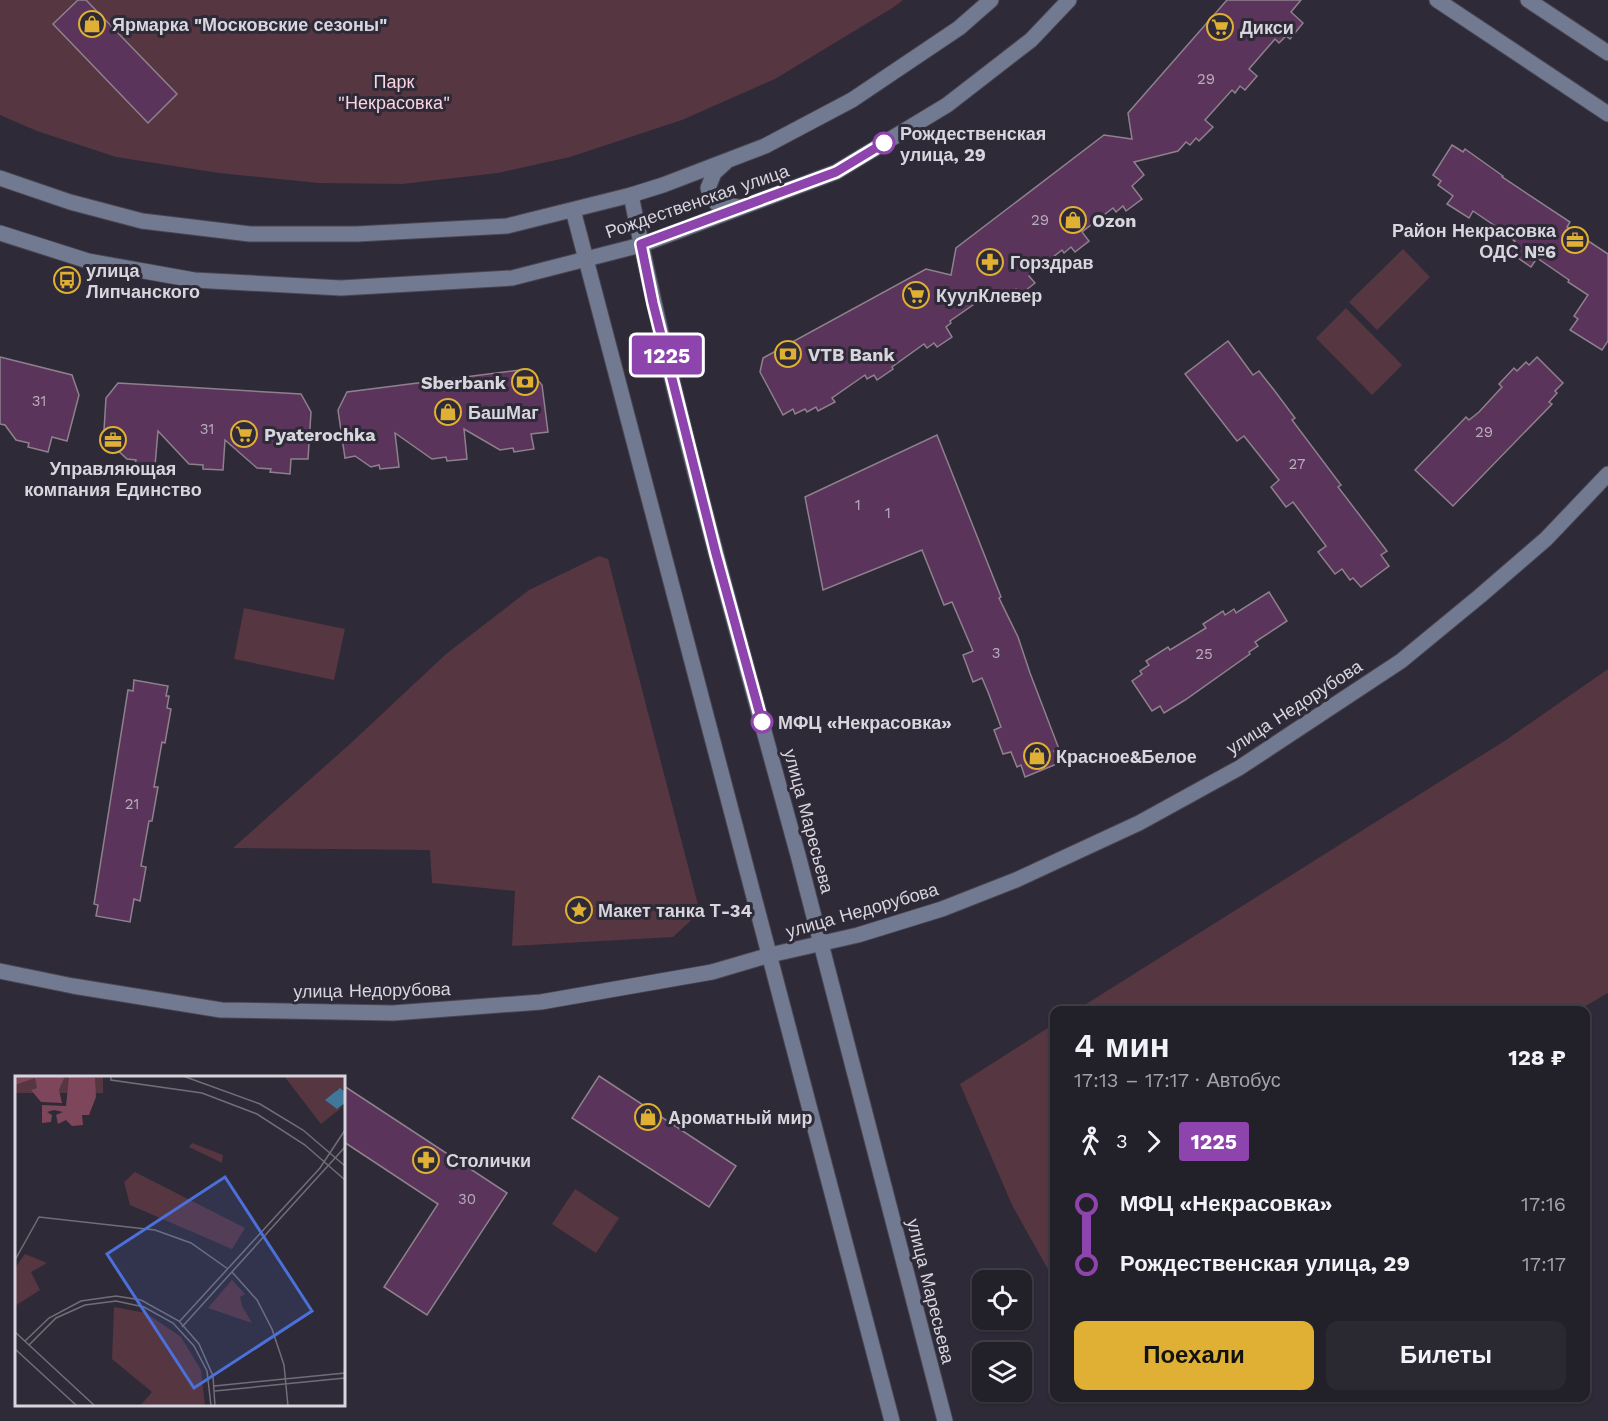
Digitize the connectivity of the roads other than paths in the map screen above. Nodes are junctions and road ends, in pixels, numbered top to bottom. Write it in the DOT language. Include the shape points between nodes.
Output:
graph roads {
  1 [pos="991,0"];
  2 [pos="1069,0"];
  3 [pos="1437,0"];
  4 [pos="1528,0"];
  5 [pos="1608,53"];
  6 [pos="1608,114"];
  7 [pos="727,160"];
  8 [pos="0,178"];
  9 [pos="631,195"];
  10 [pos="740,207"];
  11 [pos="573,210"];
  12 [pos="0,233"];
  13 [pos="641,244"];
  14 [pos="586,259"];
  15 [pos="1608,474"];
  16 [pos="821,944"];
  17 [pos="770,955"];
  18 [pos="0,971"];
  19 [pos="892,1421"];
  20 [pos="945,1421"];
  1 -- 7 [label="street" via="959,28 852,100 765,146"];
  2 -- 10 [label="street, Рождественская улица" via="1031,40 947,105 836,172"];
  3 -- 6 [label="street"];
  4 -- 5 [label="street"];
  7 -- 9 [label="street"];
  7 -- 10 [label="street" via="714,173 708,188 717,204"];
  8 -- 11 [label="street" via="70,202 142,220 250,234 357,234 507,226"];
  9 -- 11 [label="street"];
  9 -- 13 [label="street, улица Маресьева"];
  10 -- 13 [label="street, Рождественская улица"];
  11 -- 14 [label="street"];
  12 -- 14 [label="street, Рождественская улица" via="88,261 194,280 341,288 512,278"];
  13 -- 14 [label="street, Рождественская улица"];
  13 -- 16 [label="street, улица Маресьева" via="718,562"];
  14 -- 17 [label="street"];
  15 -- 16 [label="street, улица Недорубова" via="1546,539 1401,661 1239,768 1139,823 1016,880 942,909"];
  16 -- 17 [label="street, улица Недорубова"];
  16 -- 20 [label="street, улица Маресьева"];
  17 -- 18 [label="street, улица Недорубова" via="711,972 540,1002 393,1013 221,1010"];
  17 -- 19 [label="street"];
}
